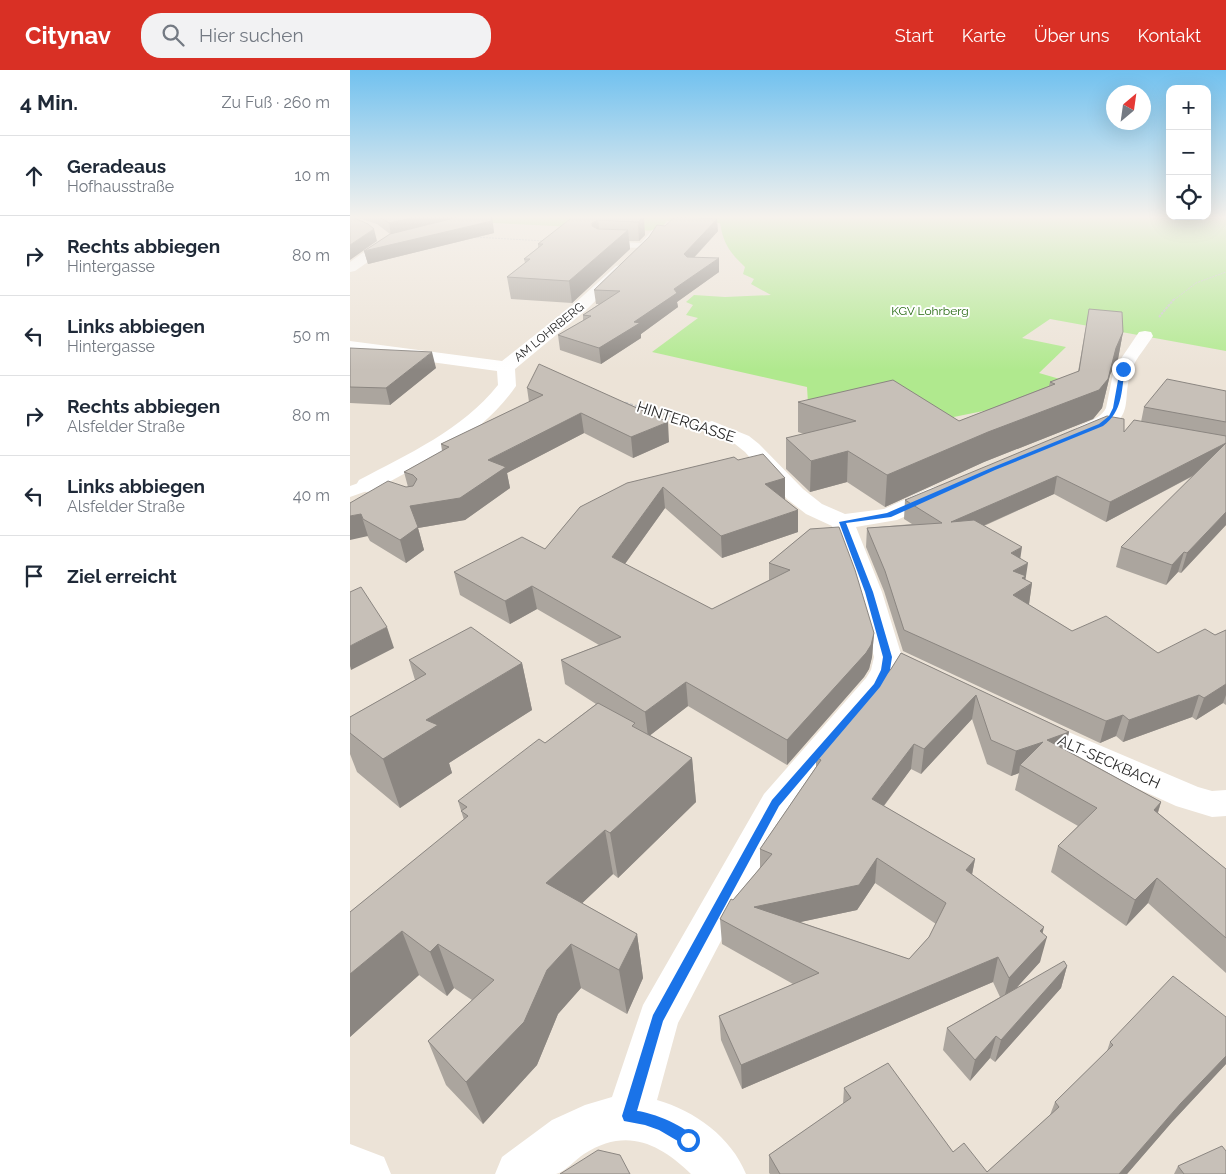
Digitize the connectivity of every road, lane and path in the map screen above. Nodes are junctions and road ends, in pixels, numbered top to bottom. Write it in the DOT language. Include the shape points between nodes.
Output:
graph roads {
  1 [pos="622,268"];
  2 [pos="1226,272"];
  3 [pos="1145,336"];
  4 [pos="350,346"];
  5 [pos="506,367"];
  6 [pos="616,400"];
  7 [pos="1101,425"];
  8 [pos="712,427"];
  9 [pos="1129,430"];
  10 [pos="1063,441"];
  11 [pos="958,484"];
  12 [pos="358,489"];
  13 [pos="403,499"];
  14 [pos="842,522"];
  15 [pos="1009,717"];
  16 [pos="1226,803"];
  17 [pos="629,1116"];
  18 [pos="350,1168"];
  19 [pos="367,1174"];
  20 [pos="519,1174"];
  21 [pos="722,1174"];
  1 -- 5 [label="street, AM LOHRBERG" via="556,329"];
  2 -- 3 [label="path" via="1208,276 1175,297"];
  3 -- 7 [label="street" via="1123,369 1116,408"];
  4 -- 5 [label="street, AM LOHRBERG"];
  5 -- 12 [label="street, AM LOHRBERG" via="507,386 490,407 420,456"];
  6 -- 8 [label="path, HINTERGASSE"];
  7 -- 9 [label="street"];
  7 -- 10 [label="street"];
  8 -- 14 [label="street, HINTERGASSE" via="742,440 801,499"];
  11 -- 14 [label="street" via="889,515"];
  12 -- 13 [label="lane"];
  14 -- 17 [label="street" via="900,664 886,670 877,685 776,803 658,1019"];
  15 -- 16 [label="street, ALT-SECKBACH" via="1162,787 1212,804"];
  17 -- 20 [label="street" via="583,1128"];
  17 -- 21 [label="street" via="663,1125 688,1140"];
  18 -- 19 [label="street"];
}
